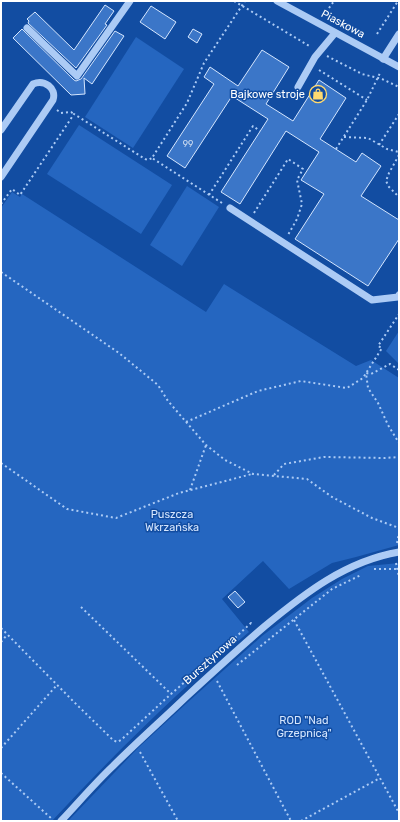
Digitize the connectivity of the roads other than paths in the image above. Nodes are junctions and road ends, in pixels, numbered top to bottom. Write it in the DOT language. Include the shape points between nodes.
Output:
graph roads {
  1 [pos="130,1"];
  2 [pos="277,1"];
  3 [pos="27,28"];
  4 [pos="335,33"];
  5 [pos="399,34"];
  6 [pos="383,59"];
  7 [pos="399,67"];
  8 [pos="298,87"];
  9 [pos="1,130"];
  10 [pos="1,177"];
  11 [pos="230,208"];
  12 [pos="399,295"];
  13 [pos="399,552"];
  14 [pos="61,821"];
  1 -- 3 [label="street" via="77,76"];
  2 -- 4 [label="street, Piaskowa"];
  4 -- 6 [label="street, Piaskowa"];
  4 -- 8 [label="street" via="315,57"];
  5 -- 6 [label="street"];
  6 -- 7 [label="street, Piaskowa"];
  9 -- 10 [label="street" via="33,84 43,83 52,89 53,100"];
  11 -- 12 [label="street" via="372,300"];
  13 -- 14 [label="street, Bursztynowa" via="344,570 299,598 210,674 132,747"];
}
